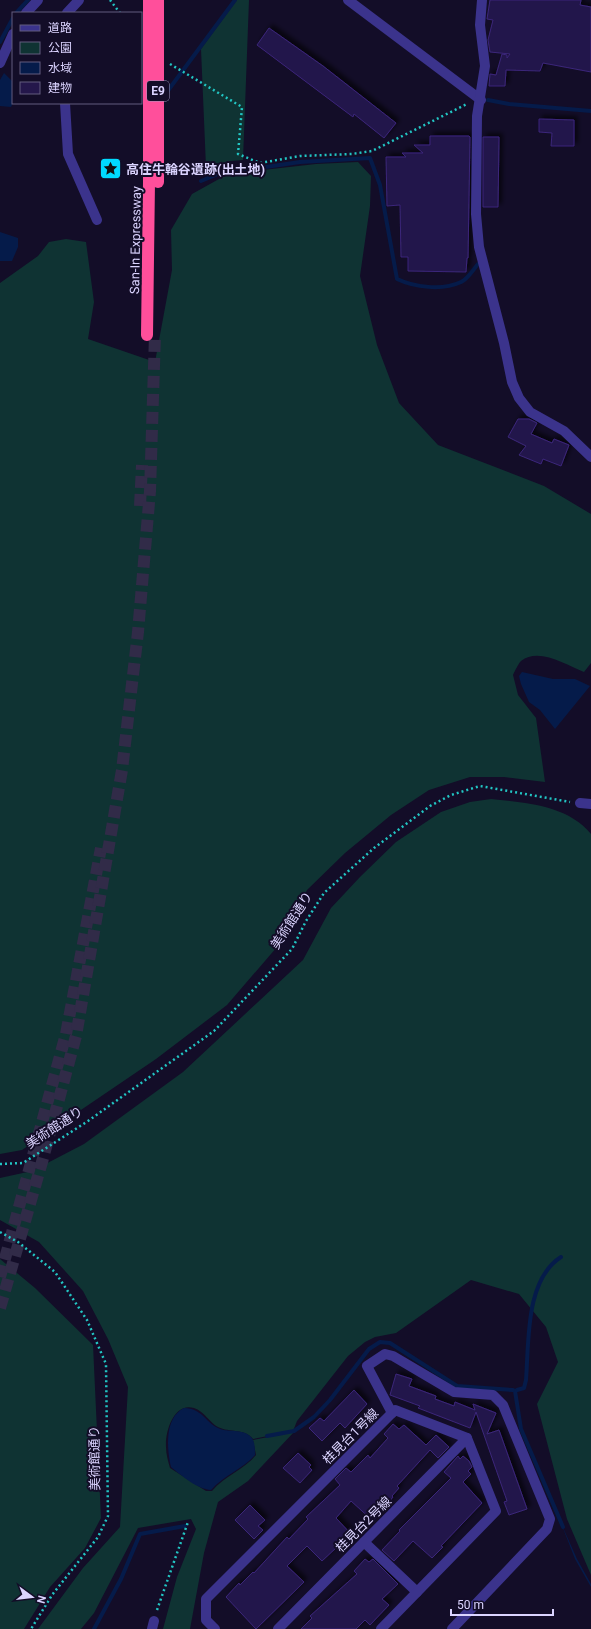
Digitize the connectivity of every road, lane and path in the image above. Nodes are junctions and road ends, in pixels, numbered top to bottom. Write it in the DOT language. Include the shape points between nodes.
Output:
graph roads {
  1 [pos="38,0"];
  2 [pos="79,0"];
  3 [pos="110,0"];
  4 [pos="149,0"];
  5 [pos="158,0"];
  6 [pos="348,0"];
  7 [pos="482,0"];
  8 [pos="27,12"];
  9 [pos="68,12"];
  10 [pos="119,12"];
  11 [pos="12,36"];
  12 [pos="165,61"];
  13 [pos="0,62"];
  14 [pos="481,100"];
  15 [pos="64,104"];
  16 [pos="154,182"];
  17 [pos="97,220"];
  18 [pos="151,335"];
  19 [pos="591,457"];
  20 [pos="580,803"];
  21 [pos="591,804"];
  22 [pos="0,1164"];
  23 [pos="0,1232"];
  24 [pos="392,1413"];
  25 [pos="467,1438"];
  26 [pos="188,1522"];
  27 [pos="364,1542"];
  28 [pos="417,1592"];
  29 [pos="153,1625"];
  30 [pos="31,1629"];
  31 [pos="215,1629"];
  32 [pos="278,1629"];
  33 [pos="381,1629"];
  34 [pos="452,1629"];
  1 -- 8 [label="street"];
  2 -- 9 [label="street"];
  3 -- 10 [label="path"];
  4 -- 16 [label="highway, San-In Expressway / E9, bridge"];
  5 -- 16 [label="highway, San-In Expressway / E9, bridge"];
  6 -- 14 [label="street"];
  7 -- 14 [label="street" via="480,25 485,66"];
  11 -- 13 [label="street"];
  12 -- 14 [label="path" via="242,107 238,154 260,163 300,156 372,151 465,105"];
  14 -- 19 [label="street" via="477,123 476,214 479,247 512,382 523,405 530,412 564,431"];
  15 -- 17 [label="street" via="68,154"];
  16 -- 18 [label="highway, San-In Expressway / E9"];
  20 -- 21 [label="street"];
  20 -- 22 [label="path, 美術館通り" via="480,786 451,795 430,806 374,848 324,893 292,949 214,1031 88,1121 23,1163"];
  23 -- 30 [label="path, 美術館通り" via="18,1242 55,1272 87,1320 106,1364 108,1516 98,1538 52,1595"];
  24 -- 25 [label="street, 桂見台1号線" via="395,1410"];
  24 -- 31 [label="street, 桂見台1号線" via="206,1599 206,1620"];
  24 -- 34 [label="street" via="367,1366 385,1354 393,1356 454,1392 493,1395 503,1405 550,1519 547,1529"];
  25 -- 27 [label="street, 桂見台2号線"];
  25 -- 28 [label="street" via="496,1511"];
  26 -- 29 [label="path"];
  27 -- 28 [label="street"];
  27 -- 32 [label="street, 桂見台2号線"];
  28 -- 33 [label="street"];
}
